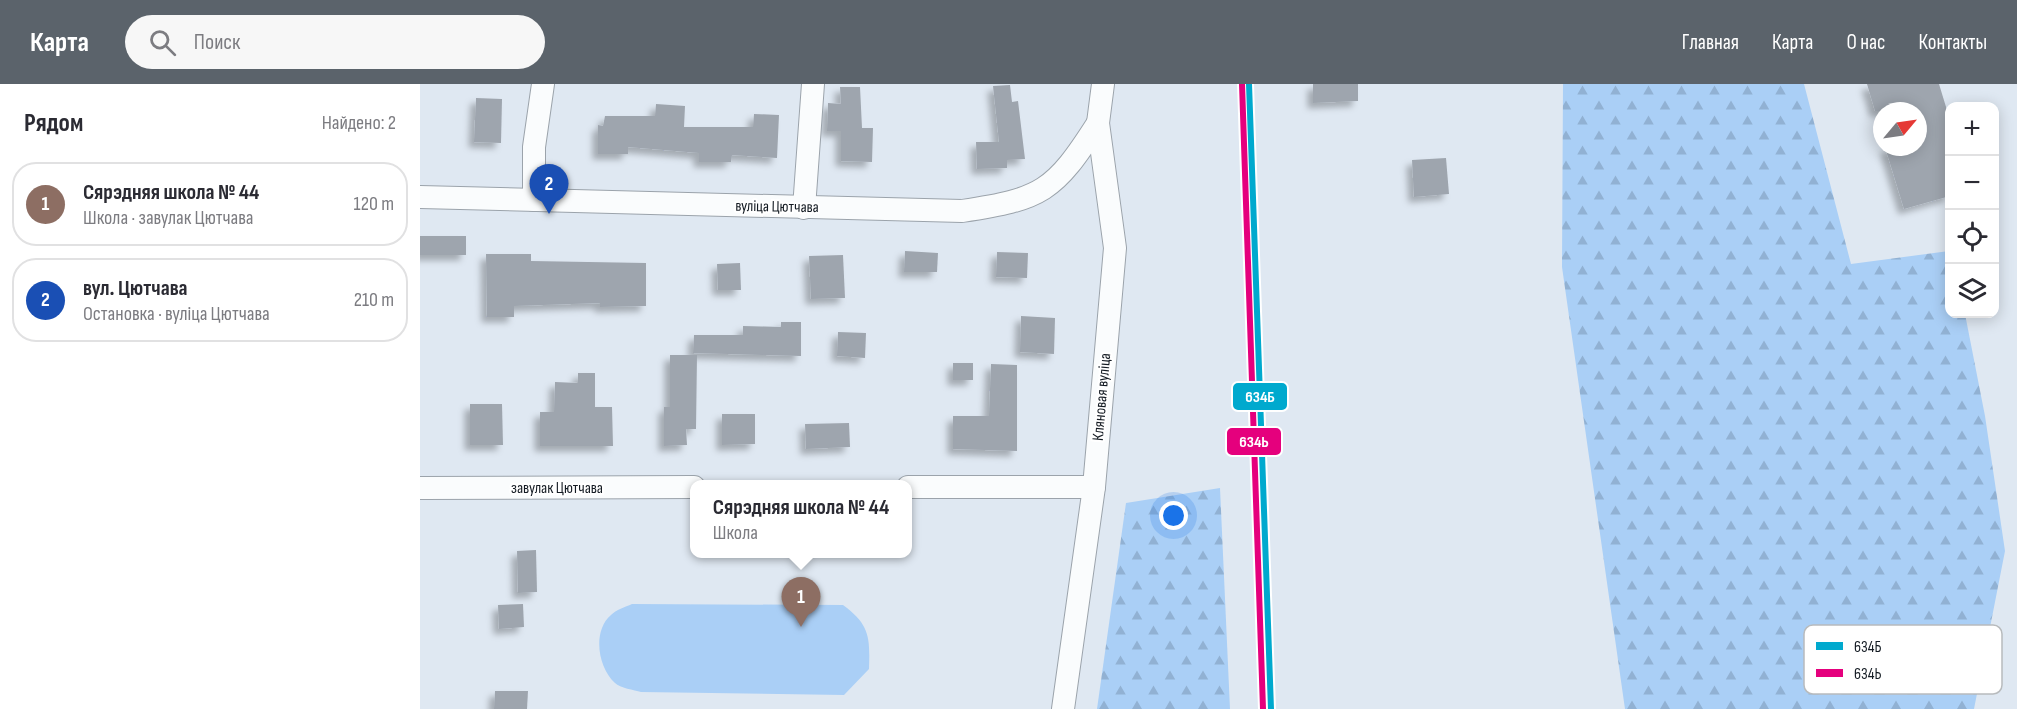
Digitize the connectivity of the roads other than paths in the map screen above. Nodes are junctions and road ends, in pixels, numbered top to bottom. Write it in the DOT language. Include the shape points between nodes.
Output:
graph roads {
  1 [pos="543,84"];
  2 [pos="813,84"];
  3 [pos="1103,84"];
  4 [pos="1098,123"];
  5 [pos="420,197"];
  6 [pos="534,200"];
  7 [pos="804,208"];
  8 [pos="690,487"];
  9 [pos="912,487"];
  10 [pos="1094,487"];
  11 [pos="420,488"];
  12 [pos="1063,709"];
  1 -- 6 [label="street" via="534,147"];
  2 -- 7 [label="street"];
  3 -- 4 [label="street, Кляновая вуліца"];
  4 -- 7 [label="street, вуліца Цютчава" via="1074,160 1047,188 1015,203 962,211"];
  4 -- 10 [label="street, Кляновая вуліца" via="1115,248"];
  5 -- 6 [label="street, вуліца Цютчава"];
  6 -- 7 [label="street, вуліца Цютчава"];
  8 -- 11 [label="street, завулак Цютчава"];
  9 -- 10 [label="street"];
  10 -- 12 [label="street, Кляновая вуліца"];
}
